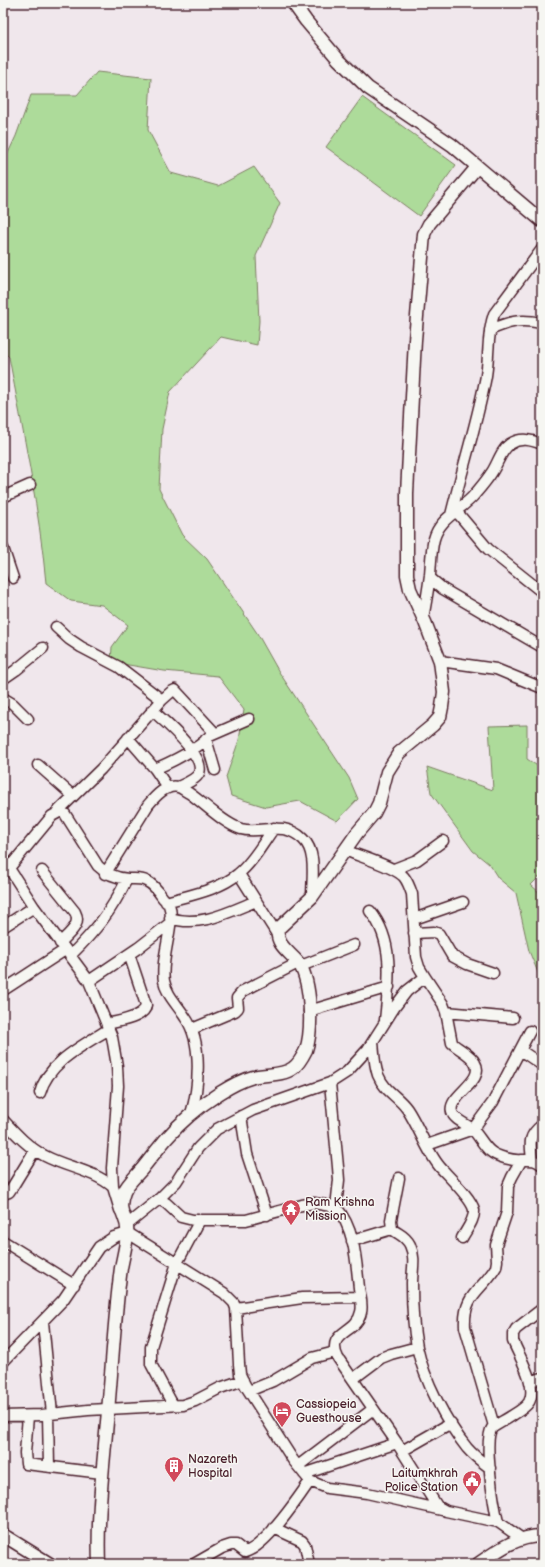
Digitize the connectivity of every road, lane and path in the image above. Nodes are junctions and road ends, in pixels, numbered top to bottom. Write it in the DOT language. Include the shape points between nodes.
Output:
graph roads {
  1 [pos="293,3"];
  2 [pos="478,167"];
  3 [pos="542,221"];
  4 [pos="542,249"];
  5 [pos="542,323"];
  6 [pos="490,330"];
  7 [pos="542,444"];
  8 [pos="30,485"];
  9 [pos="3,497"];
  10 [pos="453,513"];
  11 [pos="3,548"];
  12 [pos="13,578"];
  13 [pos="430,578"];
  14 [pos="542,592"];
  15 [pos="423,618"];
  16 [pos="56,627"];
  17 [pos="542,647"];
  18 [pos="43,648"];
  19 [pos="440,661"];
  20 [pos="3,679"];
  21 [pos="542,688"];
  22 [pos="3,698"];
  23 [pos="162,700"];
  24 [pos="152,710"];
  25 [pos="28,719"];
  26 [pos="249,719"];
  27 [pos="128,738"];
  28 [pos="208,738"];
  29 [pos="192,749"];
  30 [pos="38,765"];
  31 [pos="155,769"];
  32 [pos="215,770"];
  33 [pos="173,787"];
  34 [pos="73,796"];
  35 [pos="57,812"];
  36 [pos="274,828"];
  37 [pos="443,841"];
  38 [pos="347,846"];
  39 [pos="3,859"];
  40 [pos="9,868"];
  41 [pos="397,868"];
  42 [pos="42,871"];
  43 [pos="105,874"];
  44 [pos="239,874"];
  45 [pos="127,879"];
  46 [pos="312,897"];
  47 [pos="256,901"];
  48 [pos="166,902"];
  49 [pos="463,902"];
  50 [pos="34,907"];
  51 [pos="370,911"];
  52 [pos="414,919"];
  53 [pos="170,920"];
  54 [pos="3,927"];
  55 [pos="277,934"];
  56 [pos="414,934"];
  57 [pos="354,945"];
  58 [pos="65,950"];
  59 [pos="129,954"];
  60 [pos="299,965"];
  61 [pos="493,973"];
  62 [pos="425,977"];
  63 [pos="89,981"];
  64 [pos="389,988"];
  65 [pos="4,989"];
  66 [pos="309,1011"];
  67 [pos="446,1012"];
  68 [pos="513,1018"];
  69 [pos="384,1024"];
  70 [pos="108,1027"];
  71 [pos="192,1029"];
  72 [pos="530,1030"];
  73 [pos="373,1042"];
  74 [pos="520,1050"];
  75 [pos="542,1065"];
  76 [pos="330,1083"];
  77 [pos="40,1093"];
  78 [pos="191,1114"];
  79 [pos="241,1116"];
  80 [pos="3,1120"];
  81 [pos="542,1125"];
  82 [pos="473,1129"];
  83 [pos="427,1145"];
  84 [pos="35,1150"];
  85 [pos="532,1159"];
  86 [pos="521,1161"];
  87 [pos="542,1165"];
  88 [pos="399,1178"];
  89 [pos="113,1187"];
  90 [pos="3,1194"];
  91 [pos="159,1199"];
  92 [pos="336,1207"];
  93 [pos="120,1210"];
  94 [pos="267,1215"];
  95 [pos="200,1220"];
  96 [pos="128,1228"];
  97 [pos="392,1229"];
  98 [pos="462,1238"];
  99 [pos="352,1241"];
  100 [pos="5,1245"];
  101 [pos="177,1263"];
  102 [pos="74,1285"];
  103 [pos="360,1297"];
  104 [pos="236,1308"];
  105 [pos="542,1309"];
  106 [pos="43,1322"];
  107 [pos="417,1347"];
  108 [pos="335,1352"];
  109 [pos="3,1362"];
  110 [pos="542,1378"];
  111 [pos="353,1379"];
  112 [pos="243,1380"];
  113 [pos="531,1381"];
  114 [pos="249,1391"];
  115 [pos="173,1405"];
  116 [pos="108,1409"];
  117 [pos="373,1409"];
  118 [pos="50,1414"];
  119 [pos="3,1416"];
  120 [pos="28,1416"];
  121 [pos="451,1423"];
  122 [pos="494,1426"];
  123 [pos="399,1447"];
  124 [pos="298,1466"];
  125 [pos="49,1467"];
  126 [pos="490,1468"];
  127 [pos="102,1473"];
  128 [pos="307,1478"];
  129 [pos="446,1511"];
  130 [pos="498,1522"];
  131 [pos="274,1528"];
  132 [pos="540,1534"];
  133 [pos="3,1535"];
  134 [pos="521,1538"];
  135 [pos="37,1560"];
  136 [pos="50,1564"];
  137 [pos="99,1564"];
  138 [pos="194,1564"];
  139 [pos="309,1564"];
  140 [pos="478,1564"];
  1 -- 2 [label="street" via="338,59 368,88 452,145"];
  2 -- 3 [label="street"];
  2 -- 15 [label="street" via="429,224 424,234 415,340 406,557 406,575"];
  4 -- 6 [label="street" via="494,314"];
  5 -- 6 [label="street" via="512,321"];
  6 -- 10 [label="street" via="487,372 481,404"];
  7 -- 10 [label="street" via="519,439 510,444 483,484"];
  8 -- 9 [label="street"];
  10 -- 13 [label="street" via="445,519 434,538"];
  10 -- 14 [label="street" via="488,549"];
  11 -- 12 [label="street"];
  13 -- 15 [label="street"];
  13 -- 17 [label="street" via="443,589"];
  15 -- 19 [label="street"];
  16 -- 23 [label="street" via="81,647 119,667"];
  18 -- 20 [label="street"];
  19 -- 21 [label="street" via="496,669"];
  19 -- 38 [label="street" via="444,692 440,717 425,733 399,753 387,772 374,813"];
  22 -- 25 [label="street"];
  23 -- 24 [label="street"];
  23 -- 28 [label="street" via="175,690 179,693 211,727 213,731"];
  24 -- 27 [label="street"];
  24 -- 29 [label="street"];
  26 -- 28 [label="street"];
  27 -- 31 [label="street"];
  27 -- 34 [label="street"];
  28 -- 29 [label="street"];
  28 -- 32 [label="street"];
  29 -- 31 [label="street"];
  29 -- 33 [label="street" via="200,772 194,778"];
  30 -- 34 [label="street"];
  31 -- 33 [label="street"];
  33 -- 36 [label="street" via="197,799 242,829"];
  33 -- 43 [label="street" via="155,797 148,805"];
  34 -- 35 [label="street"];
  35 -- 40 [label="street"];
  35 -- 43 [label="street" via="65,814"];
  36 -- 44 [label="street"];
  36 -- 46 [label="street" via="294,833 309,847 312,856"];
  37 -- 41 [label="street" via="410,863"];
  38 -- 41 [label="street"];
  38 -- 46 [label="street"];
  39 -- 40 [label="street"];
  40 -- 50 [label="street"];
  41 -- 52 [label="street" via="412,894"];
  42 -- 58 [label="street" via="78,917"];
  43 -- 45 [label="street"];
  44 -- 47 [label="street"];
  44 -- 48 [label="street" via="222,884"];
  45 -- 48 [label="street" via="145,880"];
  45 -- 58 [label="street" via="105,918 92,934"];
  46 -- 55 [label="street" via="282,924"];
  47 -- 53 [label="street" via="212,918 190,922"];
  47 -- 55 [label="street"];
  48 -- 53 [label="street" via="169,905"];
  49 -- 52 [label="street"];
  50 -- 54 [label="street"];
  50 -- 58 [label="street"];
  51 -- 64 [label="street" via="381,928 385,941"];
  52 -- 56 [label="street"];
  53 -- 59 [label="street"];
  53 -- 71 [label="street" via="162,965 166,991"];
  55 -- 60 [label="street" via="278,941"];
  56 -- 61 [label="street" via="439,934 452,956"];
  56 -- 62 [label="street" via="416,957"];
  57 -- 60 [label="street"];
  58 -- 63 [label="street"];
  58 -- 65 [label="street"];
  59 -- 63 [label="street"];
  59 -- 70 [label="street" via="146,1004 145,1008 138,1015"];
  60 -- 66 [label="street" via="307,987"];
  60 -- 71 [label="street" via="243,991 238,998 236,1012"];
  62 -- 67 [label="street"];
  62 -- 69 [label="street" via="407,991"];
  63 -- 70 [label="street"];
  64 -- 66 [label="street"];
  64 -- 69 [label="street"];
  66 -- 78 [label="street" via="307,1043 294,1068 242,1081"];
  67 -- 68 [label="street"];
  67 -- 82 [label="street" via="452,1043 471,1057 477,1067 473,1080 452,1106 452,1113 456,1118"];
  69 -- 73 [label="street"];
  70 -- 77 [label="street" via="60,1063 46,1078"];
  70 -- 89 [label="street" via="117,1066 118,1086"];
  71 -- 78 [label="street" via="197,1050 197,1072 196,1096"];
  72 -- 74 [label="street"];
  73 -- 76 [label="street" via="353,1067"];
  73 -- 83 [label="street" via="375,1066 381,1081 408,1110"];
  74 -- 75 [label="street"];
  74 -- 82 [label="street" via="493,1102"];
  76 -- 79 [label="street"];
  76 -- 92 [label="street" via="339,1180"];
  78 -- 93 [label="street" via="161,1143 124,1190"];
  79 -- 91 [label="street" via="208,1137 190,1158 176,1182"];
  79 -- 94 [label="street" via="246,1149"];
  80 -- 84 [label="street"];
  81 -- 85 [label="street" via="532,1136"];
  82 -- 83 [label="street"];
  82 -- 86 [label="street" via="490,1151"];
  83 -- 98 [label="street" via="436,1161 473,1208 472,1220"];
  84 -- 89 [label="street" via="99,1176"];
  84 -- 90 [label="street" via="9,1192"];
  85 -- 86 [label="street"];
  85 -- 87 [label="street"];
  86 -- 122 [label="street" via="508,1186 507,1212 496,1245 496,1267 469,1300 464,1318"];
  88 -- 97 [label="street" via="391,1220"];
  89 -- 93 [label="street"];
  91 -- 95 [label="street" via="181,1217"];
  91 -- 96 [label="street"];
  92 -- 94 [label="street" via="314,1203"];
  92 -- 99 [label="street"];
  93 -- 96 [label="street"];
  94 -- 95 [label="street" via="246,1220"];
  95 -- 101 [label="street"];
  96 -- 101 [label="street"];
  96 -- 102 [label="street" via="99,1247"];
  96 -- 116 [label="street" via="121,1268"];
  97 -- 99 [label="street"];
  97 -- 107 [label="street" via="403,1235 413,1254 413,1302"];
  99 -- 103 [label="street"];
  100 -- 102 [label="street"];
  101 -- 104 [label="street" via="224,1293"];
  101 -- 115 [label="street" via="150,1356 154,1372"];
  102 -- 106 [label="street"];
  103 -- 104 [label="street" via="302,1298"];
  103 -- 108 [label="street" via="360,1318 336,1340"];
  104 -- 112 [label="street" via="237,1349"];
  105 -- 113 [label="street" via="513,1334 513,1341"];
  106 -- 109 [label="street"];
  106 -- 118 [label="street"];
  107 -- 111 [label="street" via="381,1358"];
  107 -- 121 [label="street" via="432,1392"];
  108 -- 111 [label="street"];
  108 -- 114 [label="street" via="312,1358 273,1381"];
  110 -- 113 [label="street"];
  111 -- 117 [label="street"];
  112 -- 114 [label="street"];
  112 -- 115 [label="street" via="211,1391 195,1401"];
  113 -- 122 [label="street" via="531,1398 528,1403 504,1422"];
  114 -- 124 [label="street"];
  115 -- 116 [label="street"];
  116 -- 118 [label="street"];
  116 -- 127 [label="street"];
  117 -- 123 [label="street"];
  117 -- 124 [label="street"];
  118 -- 120 [label="street"];
  118 -- 125 [label="street"];
  119 -- 120 [label="street"];
  120 -- 125 [label="street" via="24,1460 26,1464"];
  121 -- 123 [label="street"];
  121 -- 126 [label="street" via="468,1449"];
  122 -- 126 [label="street" via="490,1438"];
  123 -- 128 [label="street"];
  123 -- 129 [label="street" via="437,1506"];
  124 -- 128 [label="street"];
  125 -- 127 [label="street"];
  126 -- 130 [label="street"];
  127 -- 137 [label="street"];
  128 -- 129 [label="street" via="327,1488 367,1493"];
  128 -- 131 [label="street"];
  129 -- 130 [label="street"];
  130 -- 134 [label="street"];
  131 -- 138 [label="street" via="245,1552 231,1545"];
  131 -- 139 [label="street" via="302,1541"];
  132 -- 134 [label="street"];
  133 -- 135 [label="street"];
  134 -- 140 [label="street" via="507,1544"];
  135 -- 136 [label="street"];
}
